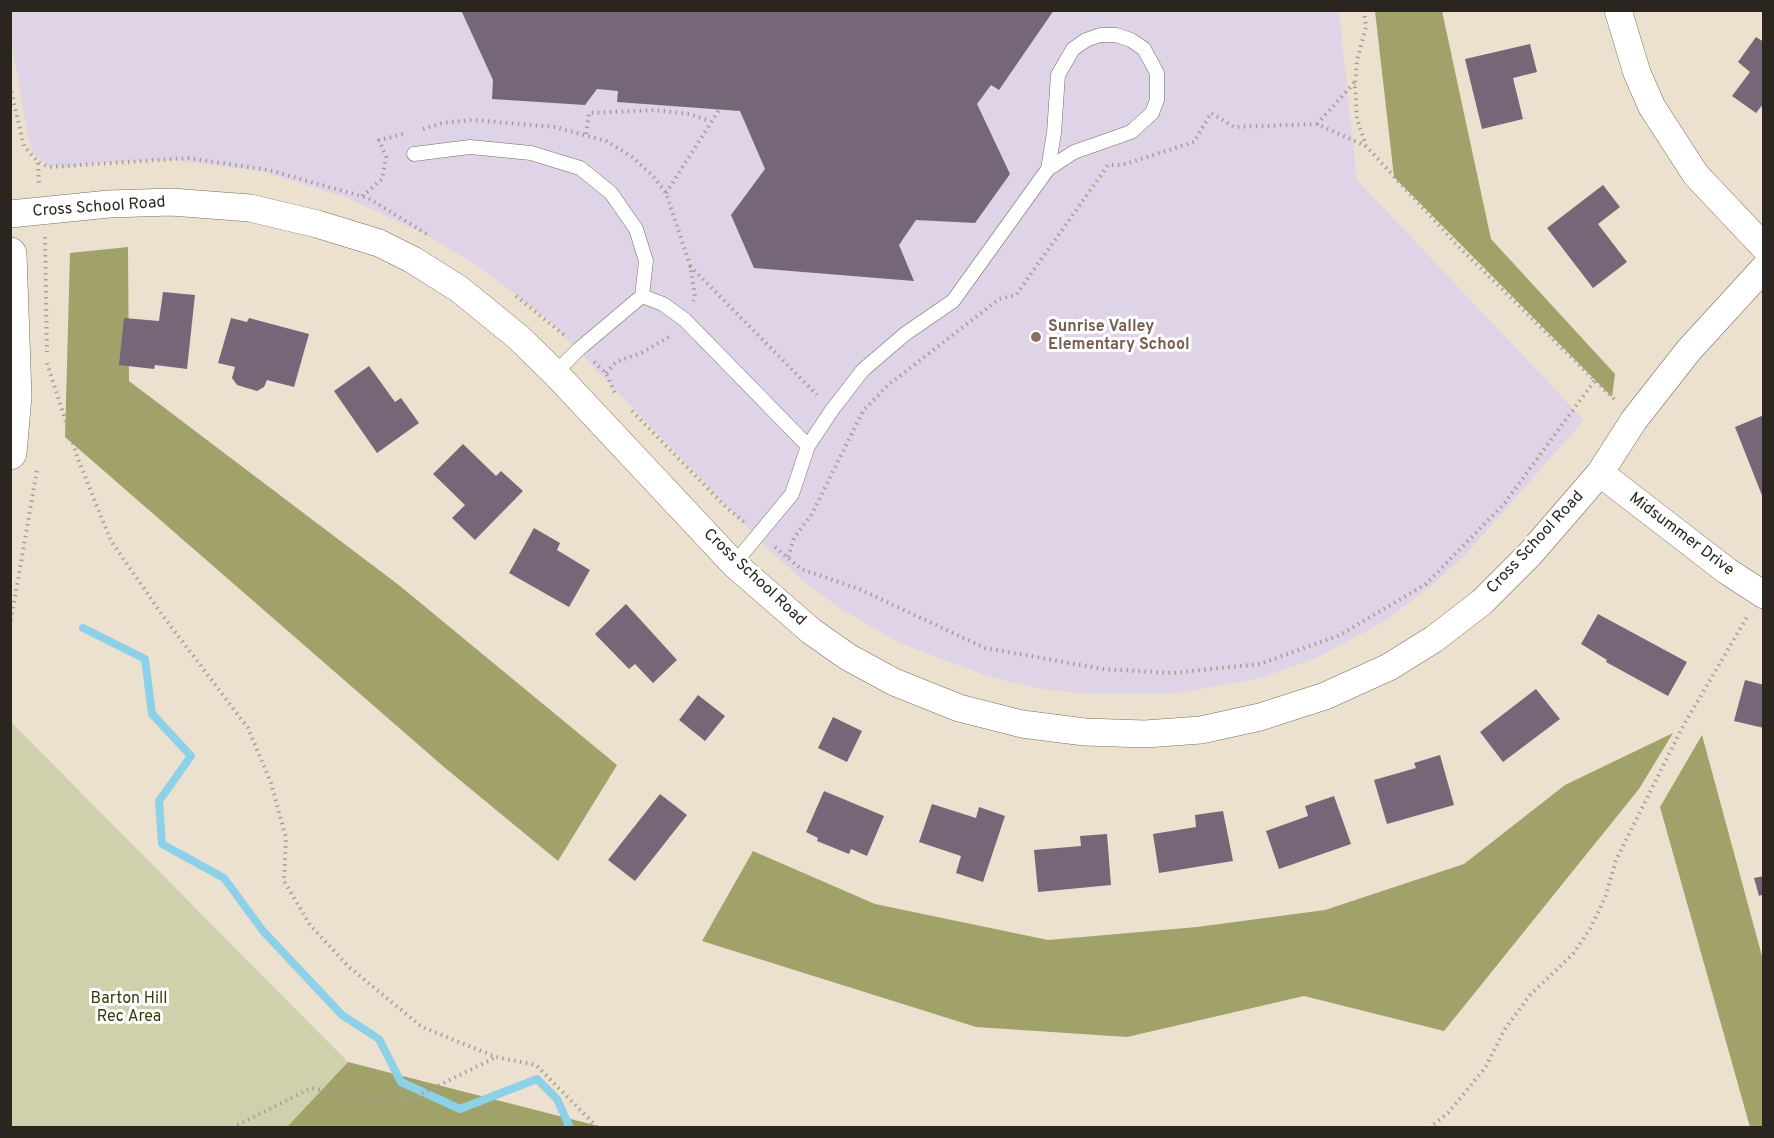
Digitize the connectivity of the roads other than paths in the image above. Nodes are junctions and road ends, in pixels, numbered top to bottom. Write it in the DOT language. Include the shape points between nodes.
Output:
graph roads {
  1 [pos="1618,10"];
  2 [pos="414,154"];
  3 [pos="1048,169"];
  4 [pos="10,214"];
  5 [pos="1764,247"];
  6 [pos="10,255"];
  7 [pos="1764,268"];
  8 [pos="642,296"];
  9 [pos="555,373"];
  10 [pos="808,446"];
  11 [pos="10,453"];
  12 [pos="1600,473"];
  13 [pos="734,564"];
  14 [pos="1762,594"];
  1 -- 5 [label="street" via="1637,73 1652,106 1696,175"];
  2 -- 8 [label="lane" via="470,147 531,153 580,168 611,193 636,228 646,261"];
  3 -- 3 [label="lane" via="1091,145 1131,132 1152,113 1159,87 1152,60 1144,49 1116,35 1100,35 1073,49 1058,75"];
  3 -- 10 [label="lane" via="954,301 905,333 863,370"];
  4 -- 9 [label="street, Cross School Road" via="171,202 250,208 317,224 379,243 413,260 459,289"];
  6 -- 11 [label="main road" via="15,396"];
  7 -- 12 [label="street, Cross School Road" via="1689,350 1634,420"];
  8 -- 9 [label="lane"];
  8 -- 10 [label="lane" via="663,304 685,320"];
  9 -- 13 [label="street, Cross School Road"];
  10 -- 13 [label="lane" via="792,494"];
  12 -- 13 [label="street, Cross School Road" via="1530,554 1482,602 1434,639 1389,667 1325,696 1260,717 1201,730 1145,734 1085,732 1022,724 959,708 894,682 848,657 811,631"];
  12 -- 14 [label="street, Midsummer Drive"];
}
